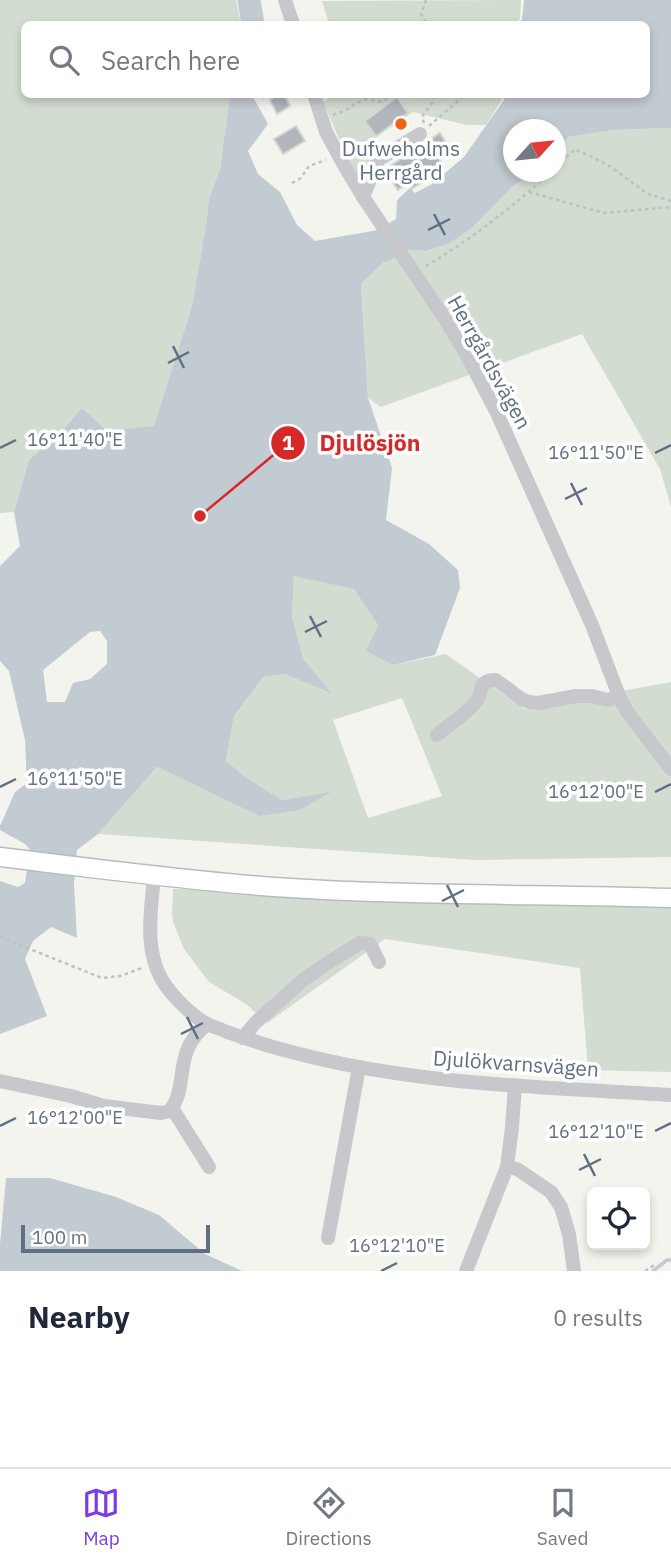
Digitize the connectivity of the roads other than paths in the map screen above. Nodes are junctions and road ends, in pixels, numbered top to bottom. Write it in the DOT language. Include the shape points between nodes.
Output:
graph roads {
  1 [pos="285,0"];
  2 [pos="291,21"];
  3 [pos="315,98"];
  4 [pos="420,134"];
  5 [pos="363,197"];
  6 [pos="619,696"];
  7 [pos="437,735"];
  8 [pos="671,769"];
  9 [pos="0,857"];
  10 [pos="154,876"];
  11 [pos="671,898"];
  12 [pos="379,962"];
  13 [pos="207,1024"];
  14 [pos="243,1038"];
  15 [pos="359,1067"];
  16 [pos="0,1081"];
  17 [pos="515,1085"];
  18 [pos="671,1095"];
  19 [pos="172,1108"];
  20 [pos="209,1167"];
  21 [pos="507,1167"];
  22 [pos="328,1238"];
  23 [pos="466,1271"];
  24 [pos="574,1271"];
  1 -- 2 [label="street"];
  3 -- 5 [label="street, Herrgårdsvägen" via="326,132"];
  4 -- 5 [label="street" via="378,160"];
  5 -- 6 [label="street, Herrgårdsvägen" via="466,355 496,411"];
  6 -- 7 [label="street" via="530,702 496,680 486,681 477,701"];
  6 -- 8 [label="street, Herrgårdsvägen"];
  9 -- 10 [label="main road"];
  10 -- 11 [label="main road" via="380,892"];
  10 -- 13 [label="street, Djulökvarnsvägen" via="151,936 155,963 164,983"];
  12 -- 14 [label="street" via="370,944 360,943 303,980"];
  13 -- 14 [label="street, Djulökvarnsvägen"];
  13 -- 19 [label="street" via="186,1051"];
  14 -- 15 [label="street, Djulökvarnsvägen"];
  15 -- 17 [label="street, Djulökvarnsvägen" via="432,1079"];
  15 -- 22 [label="street"];
  16 -- 19 [label="street" via="104,1106 161,1113"];
  17 -- 18 [label="street, Djulökvarnsvägen"];
  17 -- 21 [label="street"];
  19 -- 20 [label="street"];
  21 -- 23 [label="street"];
  21 -- 24 [label="street" via="551,1192 569,1234"];
}
